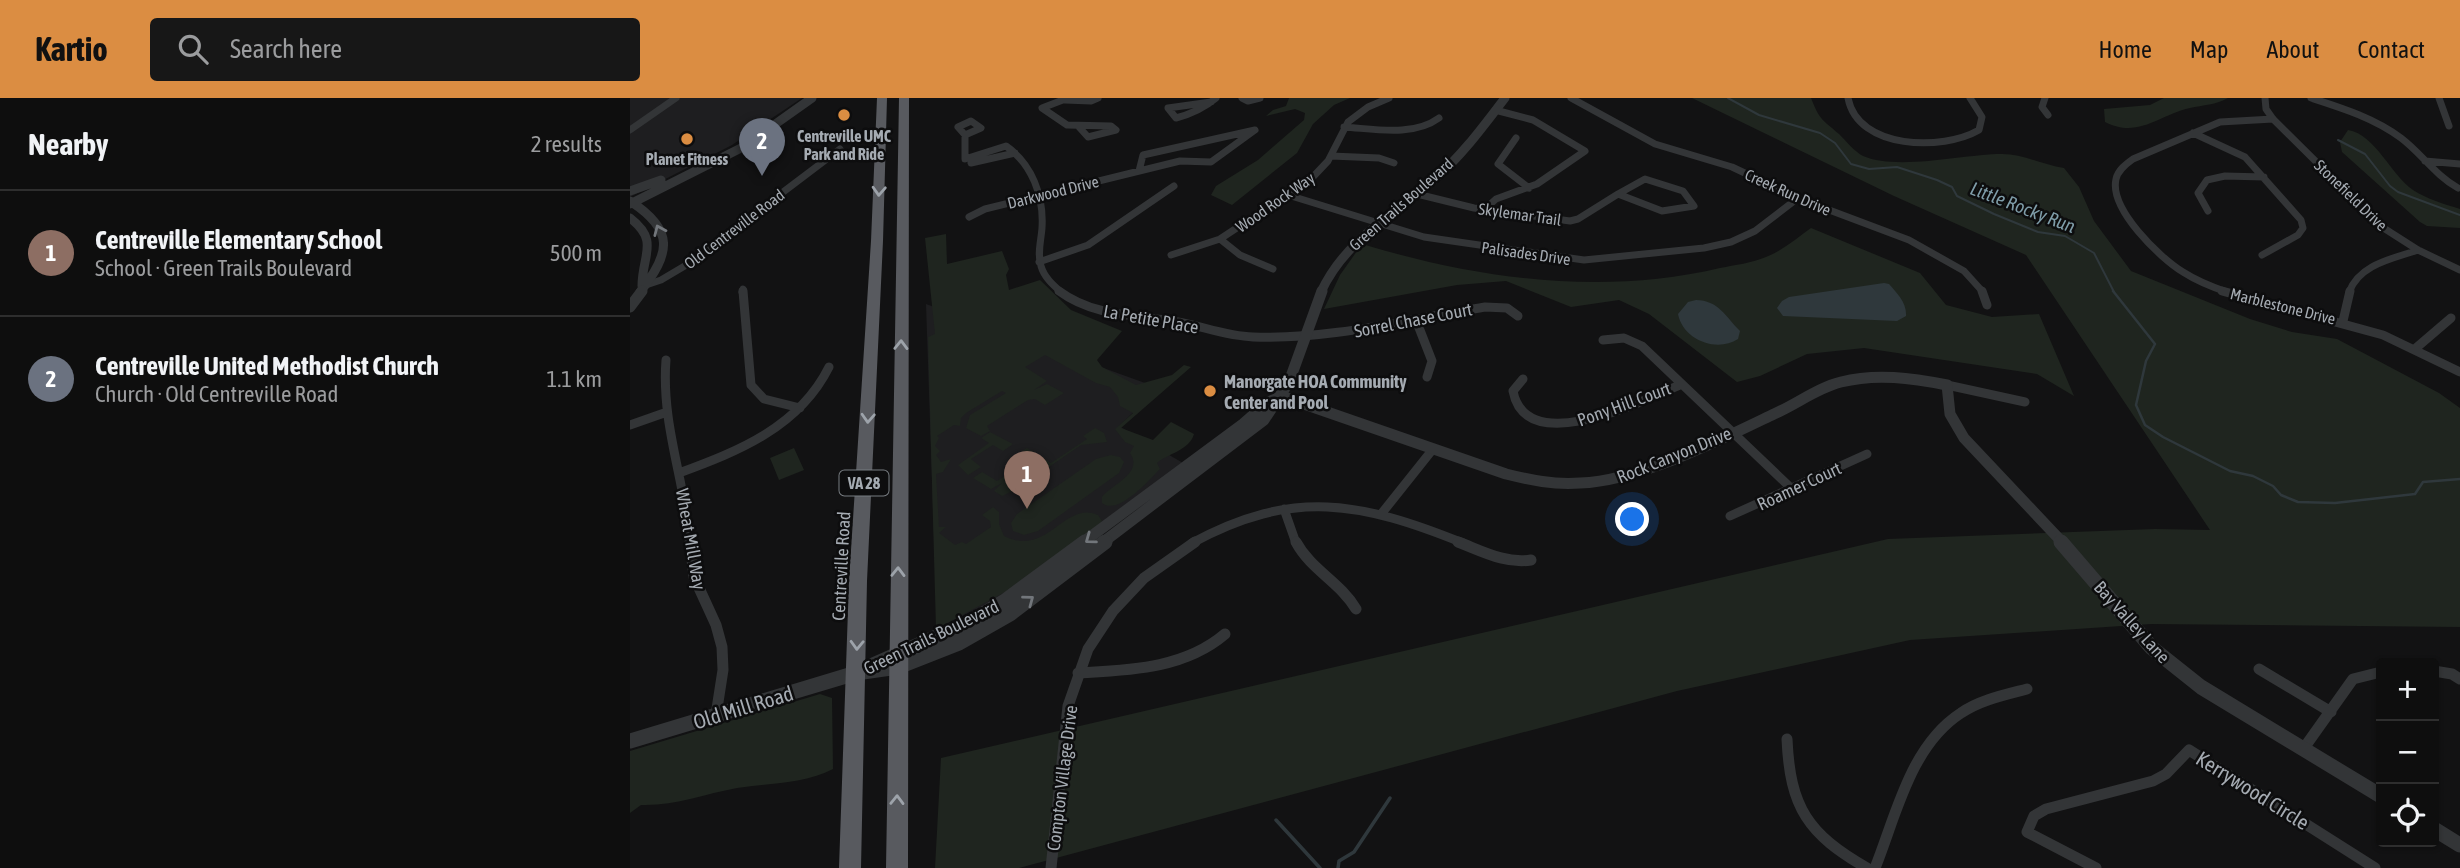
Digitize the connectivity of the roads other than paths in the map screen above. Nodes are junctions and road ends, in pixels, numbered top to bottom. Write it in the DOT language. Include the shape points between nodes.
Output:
graph roads {
  1 [pos="676,98"];
  2 [pos="801,98"];
  3 [pos="812,98"];
  4 [pos="882,98"];
  5 [pos="904,98"];
  6 [pos="1098,98"];
  7 [pos="1242,98"];
  8 [pos="1260,98"];
  9 [pos="1389,98"];
  10 [pos="1505,98"];
  11 [pos="1571,98"];
  12 [pos="1848,98"];
  13 [pos="1970,98"];
  14 [pos="2045,98"];
  15 [pos="2265,98"];
  16 [pos="2311,98"];
  17 [pos="2347,98"];
  18 [pos="2439,98"];
  19 [pos="1067,99"];
  20 [pos="1214,100"];
  21 [pos="2335,106"];
  22 [pos="1495,110"];
  23 [pos="2048,115"];
  24 [pos="1439,118"];
  25 [pos="2273,119"];
  26 [pos="2449,126"];
  27 [pos="1079,127"];
  28 [pos="1344,127"];
  29 [pos="630,130"];
  30 [pos="2193,133"];
  31 [pos="965,135"];
  32 [pos="1516,138"];
  33 [pos="840,149"];
  34 [pos="1331,156"];
  35 [pos="2424,161"];
  36 [pos="1394,163"];
  37 [pos="2460,164"];
  38 [pos="1139,171"];
  39 [pos="2264,177"];
  40 [pos="668,178"];
  41 [pos="1174,186"];
  42 [pos="1529,188"];
  43 [pos="2458,188"];
  44 [pos="630,191"];
  45 [pos="1417,194"];
  46 [pos="1618,194"];
  47 [pos="1288,195"];
  48 [pos="1037,197"];
  49 [pos="1798,198"];
  50 [pos="631,201"];
  51 [pos="1485,209"];
  52 [pos="2208,211"];
  53 [pos="969,217"];
  54 [pos="631,219"];
  55 [pos="1376,223"];
  56 [pos="1220,239"];
  57 [pos="2418,250"];
  58 [pos="1171,254"];
  59 [pos="2262,255"];
  60 [pos="1039,262"];
  61 [pos="688,264"];
  62 [pos="658,267"];
  63 [pos="1273,269"];
  64 [pos="2460,270"];
  65 [pos="642,286"];
  66 [pos="743,289"];
  67 [pos="1987,305"];
  68 [pos="630,307"];
  69 [pos="1518,316"];
  70 [pos="2452,318"];
  71 [pos="1416,320"];
  72 [pos="2343,321"];
  73 [pos="1307,336"];
  74 [pos="1603,340"];
  75 [pos="2416,348"];
  76 [pos="666,360"];
  77 [pos="829,367"];
  78 [pos="2460,372"];
  79 [pos="1427,377"];
  80 [pos="1523,379"];
  81 [pos="1682,384"];
  82 [pos="1947,386"];
  83 [pos="1281,396"];
  84 [pos="2025,402"];
  85 [pos="800,408"];
  86 [pos="667,412"];
  87 [pos="630,425"];
  88 [pos="1732,432"];
  89 [pos="1433,449"];
  90 [pos="1867,454"];
  91 [pos="679,473"];
  92 [pos="1792,489"];
  93 [pos="1284,509"];
  94 [pos="1382,513"];
  95 [pos="1730,516"];
  96 [pos="1531,560"];
  97 [pos="1356,609"];
  98 [pos="1224,635"];
  99 [pos="898,660"];
  100 [pos="2259,669"];
  101 [pos="2439,672"];
  102 [pos="856,673"];
  103 [pos="1078,673"];
  104 [pos="2376,673"];
  105 [pos="2460,679"];
  106 [pos="2026,689"];
  107 [pos="2331,712"];
  108 [pos="716,715"];
  109 [pos="1787,739"];
  110 [pos="630,741"];
  111 [pos="2304,748"];
  112 [pos="2376,793"];
  113 [pos="2439,832"];
  114 [pos="2460,845"];
  115 [pos="2368,866"];
  116 [pos="850,868"];
  117 [pos="897,868"];
  118 [pos="1051,868"];
  119 [pos="1867,868"];
  120 [pos="1875,868"];
  121 [pos="2096,868"];
  1 -- 29 [label="street"];
  2 -- 40 [label="street" via="732,145"];
  3 -- 50 [label="street" via="750,143"];
  4 -- 102 [label="highway, Centreville Road / VA 28, one-way"];
  99 -- 5 [label="highway, VA 28, one-way"];
  6 -- 19 [label="street"];
  7 -- 8 [label="street" via="1248,102"];
  9 -- 28 [label="street, Wood Rock Way" via="1360,111"];
  10 -- 22 [label="street, Green Trails Boulevard"];
  11 -- 49 [label="street, Creek Run Drive" via="1653,143 1735,168"];
  12 -- 13 [label="street" via="1854,116 1869,128 1899,139 1938,143 1966,138 1980,128 1982,117"];
  14 -- 23 [label="street" via="2042,107"];
  15 -- 25 [label="street, Stonefield Drive"];
  16 -- 21 [label="street"];
  17 -- 21 [label="street"];
  18 -- 26 [label="street"];
  19 -- 27 [label="street" via="1042,108 1067,125"];
  20 -- 20 [label="street" via="1191,115 1176,118 1168,108"];
  21 -- 35 [label="street" via="2393,133"];
  22 -- 42 [label="street" via="1533,120 1585,151"];
  22 -- 45 [label="street, Green Trails Boulevard" via="1447,167"];
  24 -- 28 [label="street" via="1429,126 1410,130"];
  25 -- 30 [label="street, Marblestone Drive" via="2227,121"];
  25 -- 57 [label="street, Stonefield Drive" via="2373,219"];
  27 -- 27 [label="street" via="1088,137 1116,130 1111,126"];
  28 -- 34 [label="street, Wood Rock Way"];
  30 -- 39 [label="street" via="2240,154"];
  30 -- 72 [label="street, Marblestone Drive" via="2133,159 2115,177 2117,197 2146,240 2168,262 2215,288"];
  31 -- 48 [label="street" via="965,159 970,163 1015,153 1026,161"];
  32 -- 42 [label="street" via="1498,164"];
  33 -- 61 [label="street, Old Centreville Road"];
  34 -- 36 [label="street"];
  34 -- 47 [label="street, Wood Rock Way" via="1318,173"];
  35 -- 37 [label="street"];
  35 -- 43 [label="street"];
  38 -- 38 [label="street, Darkwood Drive" via="1180,161 1211,162 1255,130 1143,155"];
  38 -- 48 [label="street, Darkwood Drive"];
  39 -- 52 [label="street" via="2204,182 2198,193"];
  39 -- 59 [label="street" via="2303,228"];
  40 -- 44 [label="street"];
  40 -- 50 [label="street"];
  41 -- 60 [label="street" via="1088,246"];
  42 -- 51 [label="street" via="1496,199"];
  45 -- 51 [label="street, Skylemar Trail"];
  45 -- 55 [label="street, Green Trails Boulevard"];
  46 -- 46 [label="street, Skylemar Trail" via="1644,179 1683,191 1694,206 1662,211"];
  46 -- 51 [label="street, Skylemar Trail" via="1570,220"];
  47 -- 55 [label="street, Palisades Drive"];
  47 -- 56 [label="street, Wood Rock Way"];
  48 -- 53 [label="street, Darkwood Drive"];
  48 -- 60 [label="street" via="1042,217"];
  49 -- 55 [label="street, Palisades Drive" via="1755,231 1731,242 1595,260 1435,239"];
  49 -- 67 [label="street, Creek Run Drive" via="1944,256 1979,283"];
  62 -- 50 [label="street, one-way" via="663,231"];
  54 -- 65 [label="street" via="649,240"];
  55 -- 73 [label="street, Green Trails Boulevard" via="1331,273 1317,299"];
  56 -- 58 [label="street, Wood Rock Way"];
  56 -- 63 [label="street" via="1240,255"];
  57 -- 64 [label="street, Stonefield Drive"];
  57 -- 72 [label="street" via="2356,277 2347,293"];
  60 -- 73 [label="street, La Petite Place" via="1057,289 1099,311 1242,336"];
  61 -- 62 [label="street" via="671,270"];
  61 -- 65 [label="street, Old Centreville Road"];
  62 -- 65 [label="street"];
  65 -- 68 [label="street"];
  66 -- 85 [label="street" via="751,386 767,400"];
  69 -- 71 [label="street, Sorrel Chase Court" via="1507,308 1491,307"];
  70 -- 75 [label="street"];
  71 -- 73 [label="street, Sorrel Chase Court"];
  71 -- 79 [label="street" via="1432,361"];
  72 -- 75 [label="street, Marblestone Drive"];
  73 -- 83 [label="street, Green Trails Boulevard" via="1297,370"];
  74 -- 81 [label="street" via="1635,341"];
  75 -- 78 [label="street, Marblestone Drive"];
  76 -- 86 [label="street, Wheat Mill Way" via="663,387"];
  77 -- 85 [label="street"];
  80 -- 81 [label="street, Pony Hill Court" via="1513,391 1519,406 1534,417 1563,424 1592,419"];
  81 -- 88 [label="street"];
  82 -- 84 [label="street, Rock Canyon Drive"];
  82 -- 88 [label="street, Rock Canyon Drive" via="1890,377 1843,381"];
  82 -- 111 [label="street, Bay Valley Lane" via="1950,414 1964,438 2037,513 2152,648 2201,687"];
  83 -- 89 [label="street, Rock Canyon Drive"];
  83 -- 99 [label="street, Green Trails Boulevard" via="1249,433 1010,614 959,643"];
  85 -- 91 [label="street" via="745,446"];
  86 -- 87 [label="street"];
  86 -- 91 [label="street, Wheat Mill Way"];
  88 -- 89 [label="street, Rock Canyon Drive" via="1633,474 1583,484 1523,479"];
  88 -- 92 [label="street"];
  89 -- 94 [label="street"];
  90 -- 92 [label="street, Roamer Court"];
  91 -- 108 [label="street, Wheat Mill Way" via="694,577 722,645"];
  92 -- 95 [label="street, Roamer Court"];
  93 -- 94 [label="street, Compton Village Drive" via="1331,505"];
  93 -- 97 [label="street" via="1303,555 1346,592"];
  93 -- 103 [label="street, Compton Village Drive" via="1211,534 1149,574 1111,614"];
  94 -- 96 [label="street, Compton Village Drive" via="1499,558"];
  98 -- 103 [label="street" via="1205,650 1174,660"];
  99 -- 102 [label="street, Green Trails Boulevard"];
  117 -- 99 [label="highway, VA 28, one-way"];
  100 -- 107 [label="street"];
  101 -- 105 [label="street"];
  102 -- 108 [label="street, Old Mill Road"];
  102 -- 116 [label="highway, Centreville Road / VA 28"];
  103 -- 118 [label="street, Compton Village Drive" via="1067,719"];
  104 -- 107 [label="street" via="2353,678"];
  106 -- 120 [label="street" via="1976,702 1937,729 1920,757"];
  107 -- 111 [label="street"];
  108 -- 110 [label="street, Old Mill Road"];
  109 -- 119 [label="street" via="1788,779 1800,811 1822,839"];
  111 -- 112 [label="street, Bay Valley Lane"];
  113 -- 114 [label="street"];
  115 -- 121 [label="street, Kerrywood Circle" via="2189,750 2153,781 2034,816 2027,832"];
}
